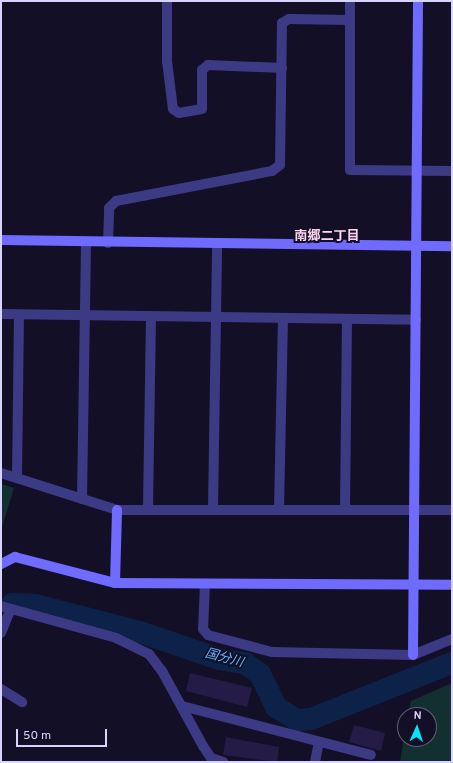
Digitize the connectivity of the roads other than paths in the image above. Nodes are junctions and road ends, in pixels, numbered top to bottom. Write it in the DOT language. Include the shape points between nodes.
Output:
graph roads {
  1 [pos="167,1"];
  2 [pos="350,1"];
  3 [pos="418,1"];
  4 [pos="350,20"];
  5 [pos="282,68"];
  6 [pos="417,171"];
  7 [pos="452,171"];
  8 [pos="1,240"];
  9 [pos="86,243"];
  10 [pos="108,243"];
  11 [pos="217,244"];
  12 [pos="416,246"];
  13 [pos="452,246"];
  14 [pos="1,314"];
  15 [pos="18,316"];
  16 [pos="85,316"];
  17 [pos="151,317"];
  18 [pos="216,318"];
  19 [pos="283,318"];
  20 [pos="347,319"];
  21 [pos="416,320"];
  22 [pos="1,473"];
  23 [pos="17,478"];
  24 [pos="82,499"];
  25 [pos="148,508"];
  26 [pos="214,508"];
  27 [pos="279,509"];
  28 [pos="117,510"];
  29 [pos="345,510"];
  30 [pos="452,510"];
  31 [pos="414,511"];
  32 [pos="1,564"];
  33 [pos="115,583"];
  34 [pos="205,584"];
  35 [pos="452,585"];
  36 [pos="413,586"];
  37 [pos="6,608"];
  38 [pos="1,633"];
  39 [pos="452,639"];
  40 [pos="413,655"];
  41 [pos="1,690"];
  42 [pos="22,702"];
  43 [pos="182,706"];
  44 [pos="319,742"];
  45 [pos="371,755"];
  46 [pos="223,762"];
  47 [pos="315,762"];
  1 -- 5 [label="street" via="168,61 173,109 179,113 202,109 202,70 208,65"];
  2 -- 4 [label="street"];
  3 -- 6 [label="street"];
  4 -- 5 [label="street" via="289,18 282,23"];
  4 -- 6 [label="street" via="350,170"];
  5 -- 10 [label="street" via="280,165 272,171 116,202 109,208"];
  6 -- 7 [label="street"];
  6 -- 12 [label="street"];
  8 -- 9 [label="street"];
  9 -- 10 [label="street"];
  9 -- 16 [label="street"];
  10 -- 11 [label="street"];
  11 -- 12 [label="street"];
  11 -- 18 [label="street"];
  12 -- 13 [label="street"];
  12 -- 21 [label="street"];
  14 -- 15 [label="street"];
  15 -- 16 [label="street"];
  15 -- 23 [label="street"];
  16 -- 17 [label="street"];
  16 -- 24 [label="street"];
  17 -- 18 [label="street"];
  17 -- 25 [label="street"];
  18 -- 19 [label="street"];
  18 -- 26 [label="street"];
  19 -- 20 [label="street"];
  19 -- 27 [label="street"];
  20 -- 21 [label="street"];
  20 -- 29 [label="street"];
  21 -- 31 [label="street"];
  22 -- 23 [label="street"];
  23 -- 24 [label="street"];
  24 -- 28 [label="street"];
  25 -- 26 [label="street"];
  25 -- 28 [label="street"];
  26 -- 27 [label="street"];
  27 -- 29 [label="street"];
  28 -- 33 [label="street"];
  29 -- 31 [label="street"];
  30 -- 31 [label="street"];
  31 -- 36 [label="street"];
  32 -- 33 [label="street" via="15,556"];
  33 -- 34 [label="street"];
  34 -- 36 [label="street"];
  34 -- 40 [label="street" via="203,629 208,635 272,652"];
  35 -- 36 [label="street"];
  36 -- 40 [label="street"];
  37 -- 38 [label="street"];
  37 -- 43 [label="street" via="133,644 148,654 162,671"];
  39 -- 40 [label="street"];
  41 -- 42 [label="street"];
  43 -- 44 [label="street"];
  43 -- 46 [label="street" via="211,758"];
  44 -- 45 [label="street"];
  44 -- 47 [label="street"];
}
